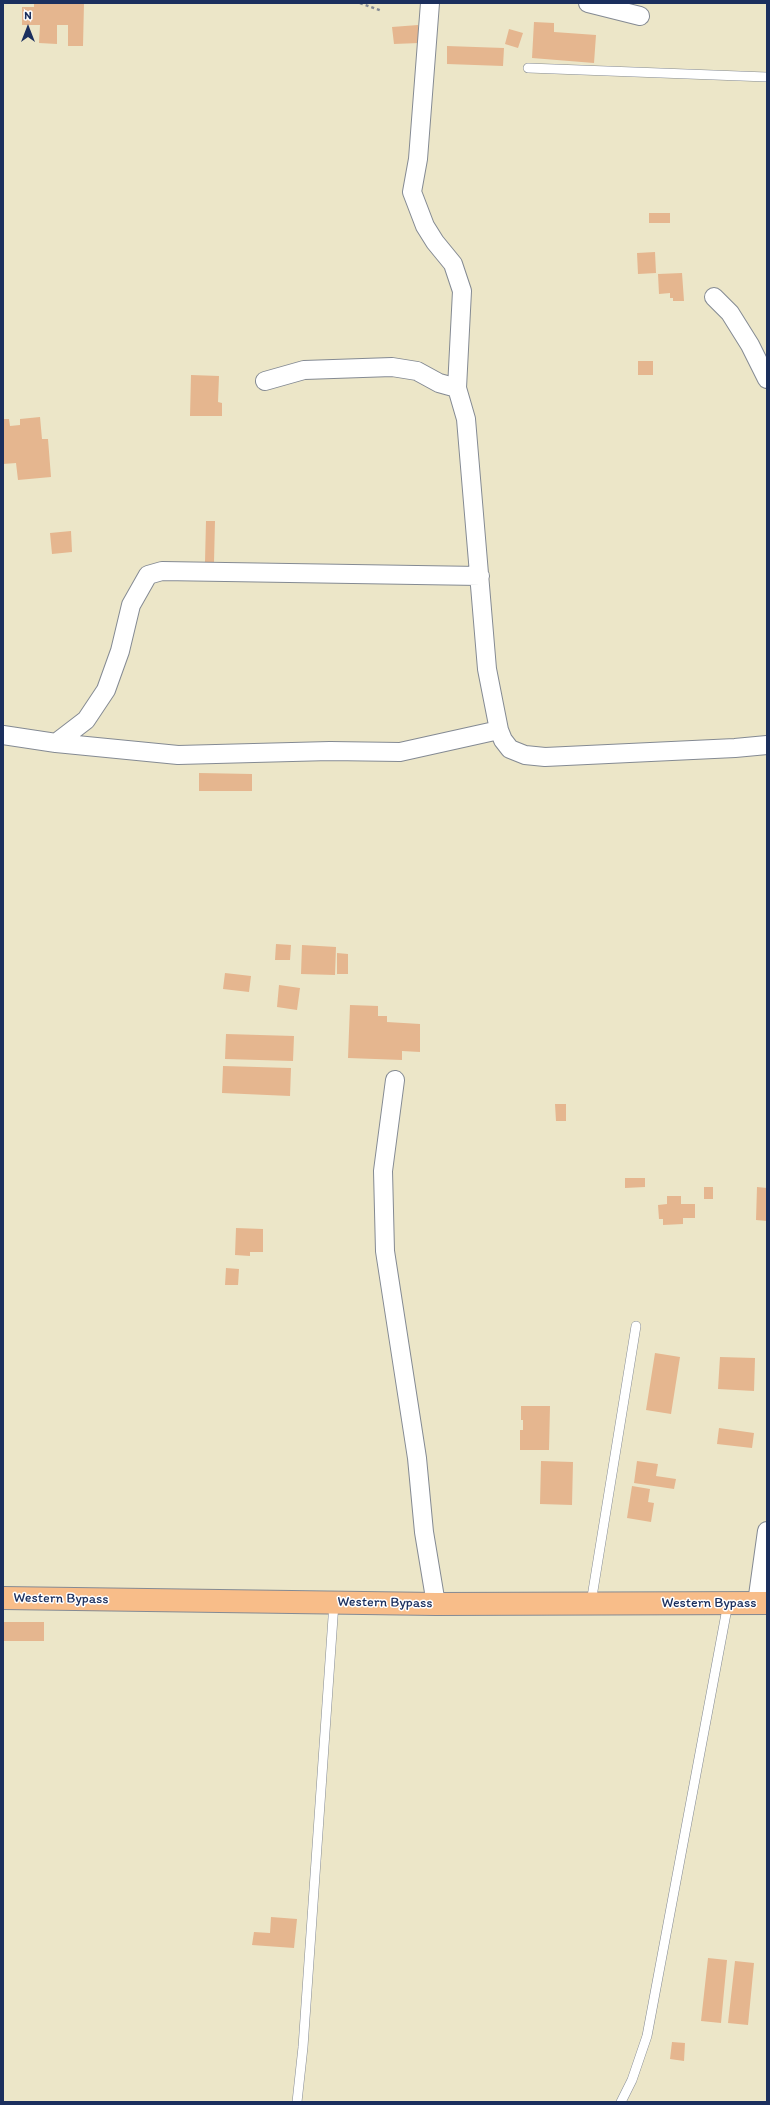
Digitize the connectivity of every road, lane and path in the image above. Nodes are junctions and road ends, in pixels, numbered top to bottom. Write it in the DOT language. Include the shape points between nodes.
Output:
graph roads {
  1 [pos="360,3"];
  2 [pos="430,3"];
  3 [pos="588,3"];
  4 [pos="382,11"];
  5 [pos="640,16"];
  6 [pos="528,68"];
  7 [pos="767,76"];
  8 [pos="714,297"];
  9 [pos="767,379"];
  10 [pos="265,381"];
  11 [pos="457,388"];
  12 [pos="480,576"];
  13 [pos="499,730"];
  14 [pos="3,734"];
  15 [pos="56,743"];
  16 [pos="767,744"];
  17 [pos="395,1080"];
  18 [pos="636,1326"];
  19 [pos="767,1531"];
  20 [pos="3,1598"];
  21 [pos="334,1603"];
  22 [pos="591,1603"];
  23 [pos="728,1603"];
  24 [pos="762,1603"];
  25 [pos="436,1604"];
  26 [pos="297,2102"];
  27 [pos="621,2102"];
  1 -- 4 [label="path"];
  2 -- 11 [label="street" via="418,159 412,192 434,242 453,264 462,291"];
  3 -- 5 [label="street"];
  6 -- 7 [label="lane"];
  8 -- 9 [label="street" via="730,313"];
  10 -- 11 [label="street" via="304,370 392,368 417,371"];
  11 -- 12 [label="street" via="466,419"];
  12 -- 13 [label="street" via="488,668"];
  12 -- 15 [label="street" via="162,571 148,575 131,605 120,651 106,690 86,720"];
  13 -- 15 [label="street" via="400,752 178,755"];
  13 -- 16 [label="street" via="510,749 525,755 545,757 735,748"];
  14 -- 15 [label="street"];
  17 -- 25 [label="street" via="383,1171 385,1251 414,1435 424,1532"];
  18 -- 22 [label="lane"];
  19 -- 24 [label="street"];
  20 -- 21 [label="main road, Western Bypass"];
  21 -- 25 [label="main road, Western Bypass"];
  21 -- 26 [label="lane"];
  22 -- 23 [label="main road, Western Bypass"];
  22 -- 25 [label="main road, Western Bypass"];
  23 -- 24 [label="main road, Western Bypass"];
  23 -- 27 [label="lane" via="647,2036 632,2080"];
}
